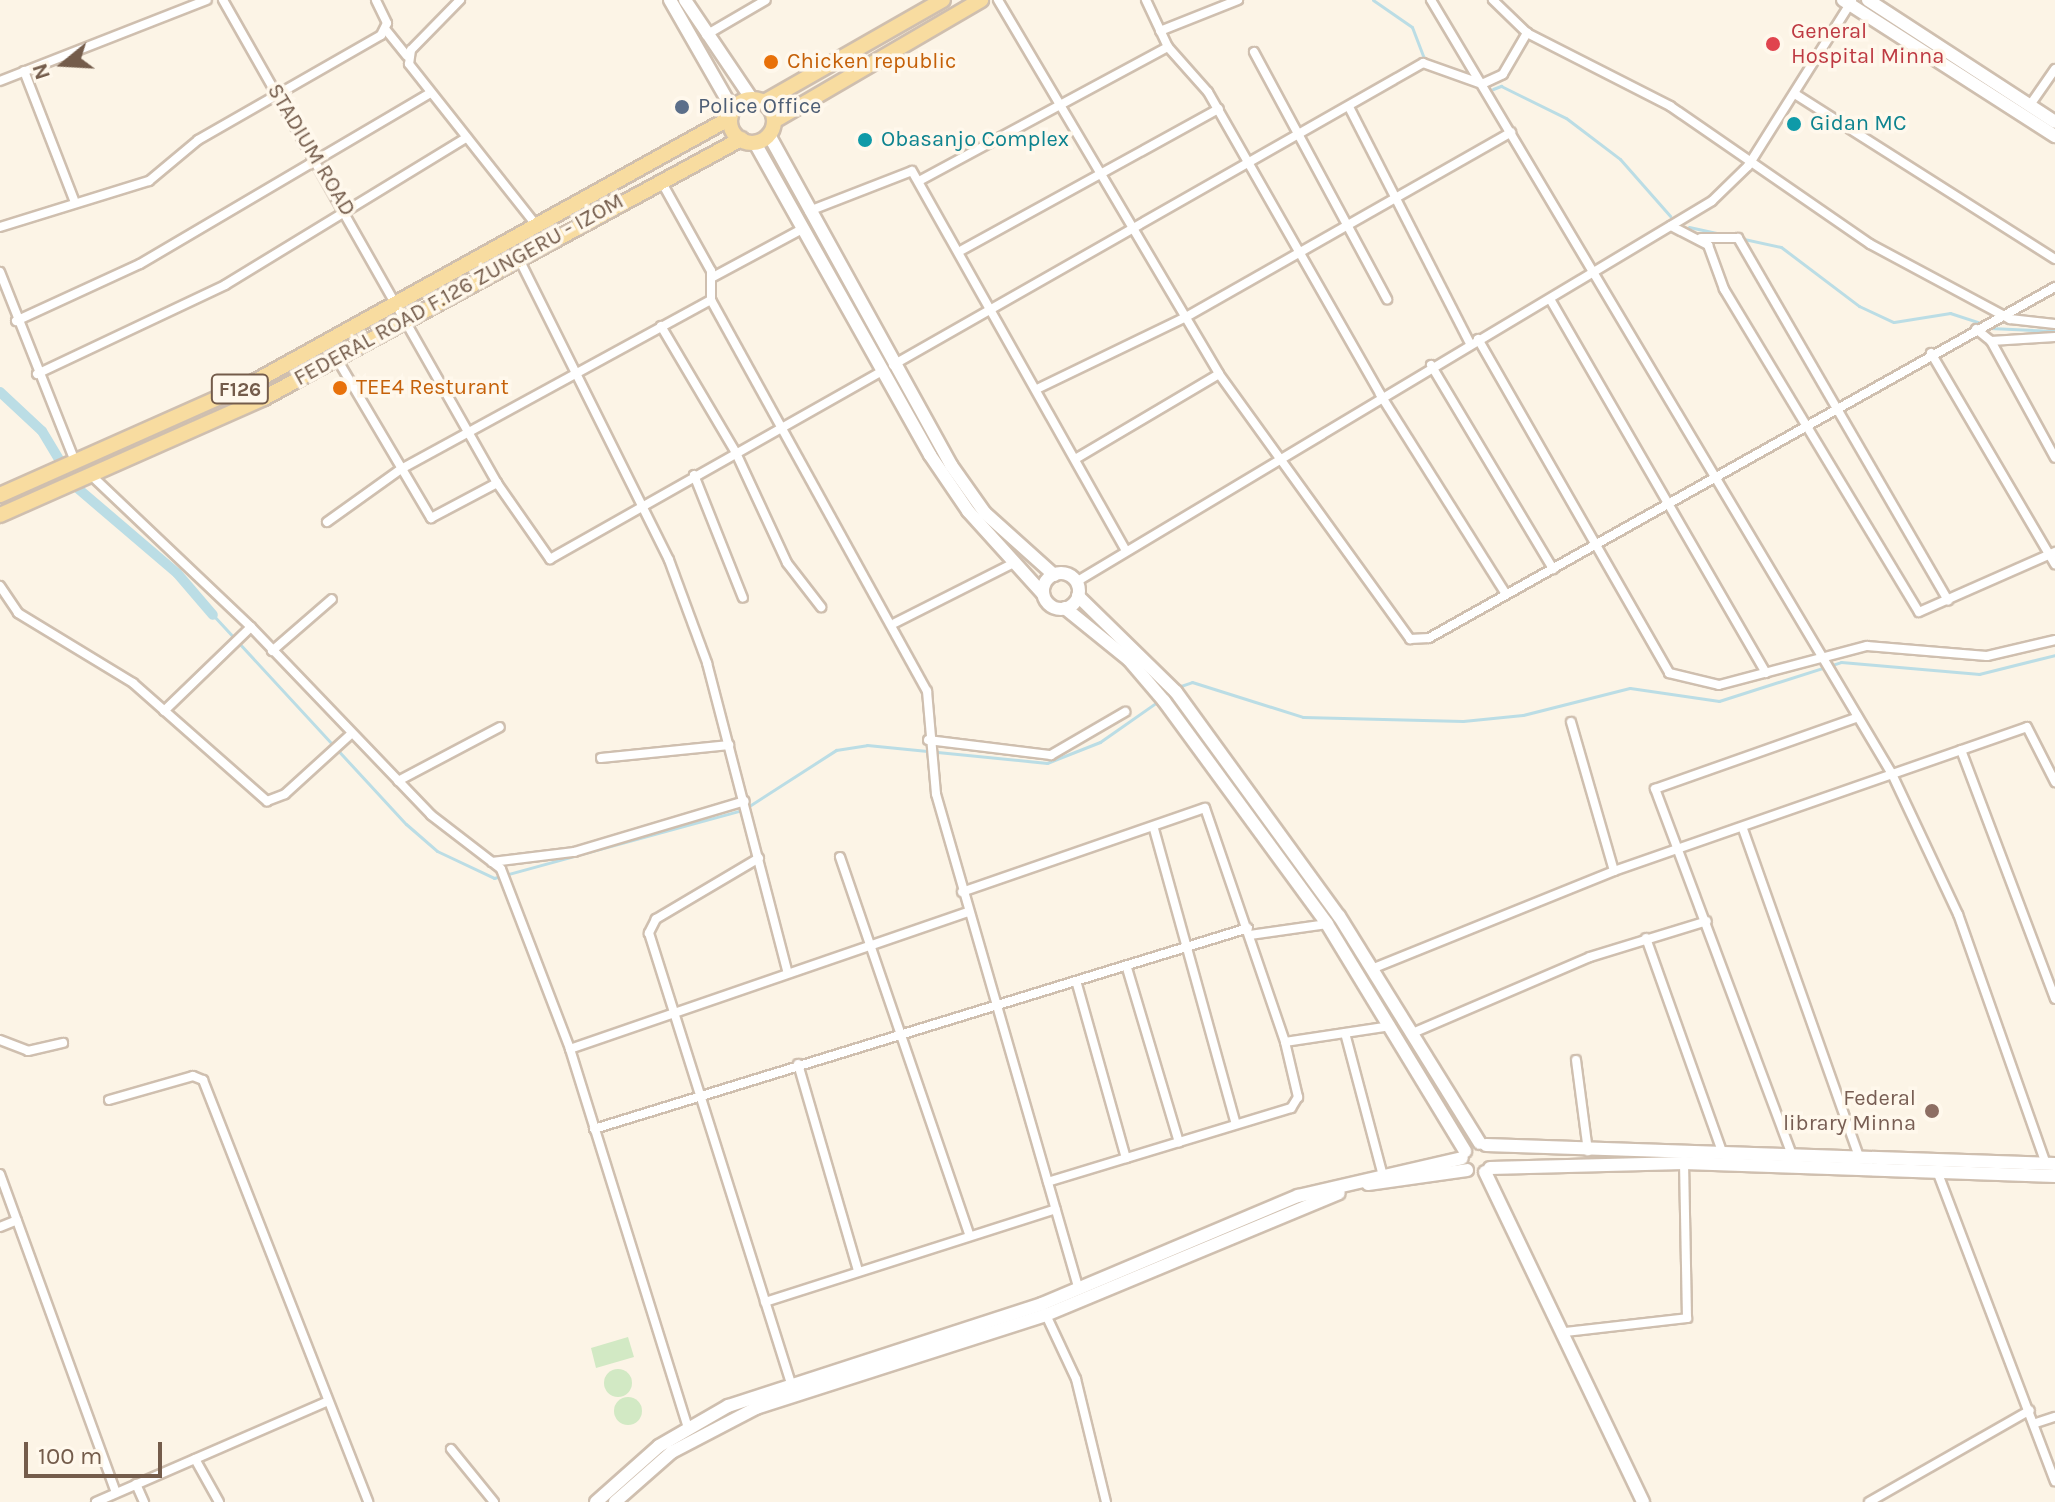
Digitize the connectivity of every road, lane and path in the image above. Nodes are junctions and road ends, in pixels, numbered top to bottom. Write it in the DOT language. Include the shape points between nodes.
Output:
graph roads {
  1 [pos="207,0"];
  2 [pos="223,0"];
  3 [pos="376,0"];
  4 [pos="460,0"];
  5 [pos="670,0"];
  6 [pos="685,0"];
  7 [pos="766,0"];
  8 [pos="943,0"];
  9 [pos="981,0"];
  10 [pos="998,0"];
  11 [pos="1146,0"];
  12 [pos="1238,0"];
  13 [pos="1431,0"];
  14 [pos="1493,0"];
  15 [pos="1868,0"];
  16 [pos="1849,1"];
  17 [pos="386,30"];
  18 [pos="1160,31"];
  19 [pos="1527,33"];
  20 [pos="706,35"];
  21 [pos="1168,47"];
  22 [pos="1254,52"];
  23 [pos="407,56"];
  24 [pos="2055,69"];
  25 [pos="24,71"];
  26 [pos="0,81"];
  27 [pos="1482,84"];
  28 [pos="278,93"];
  29 [pos="429,94"];
  30 [pos="1795,94"];
  31 [pos="758,100"];
  32 [pos="1063,104"];
  33 [pos="2030,105"];
  34 [pos="1349,107"];
  35 [pos="1219,109"];
  36 [pos="732,114"];
  37 [pos="774,121"];
  38 [pos="2055,122"];
  39 [pos="1511,132"];
  40 [pos="769,135"];
  41 [pos="1299,136"];
  42 [pos="2055,136"];
  43 [pos="464,139"];
  44 [pos="748,141"];
  45 [pos="318,161"];
  46 [pos="1250,166"];
  47 [pos="1748,166"];
  48 [pos="1101,169"];
  49 [pos="660,179"];
  50 [pos="919,181"];
  51 [pos="1397,199"];
  52 [pos="74,200"];
  53 [pos="809,211"];
  54 [pos="348,212"];
  55 [pos="536,225"];
  56 [pos="1348,226"];
  57 [pos="1671,226"];
  58 [pos="0,227"];
  59 [pos="1135,228"];
  60 [pos="802,229"];
  61 [pos="1701,238"];
  62 [pos="962,250"];
  63 [pos="1299,255"];
  64 [pos="518,259"];
  65 [pos="2055,259"];
  66 [pos="0,272"];
  67 [pos="1595,274"];
  68 [pos="713,277"];
  69 [pos="2055,287"];
  70 [pos="1387,299"];
  71 [pos="1550,299"];
  72 [pos="397,300"];
  73 [pos="711,300"];
  74 [pos="10,302"];
  75 [pos="0,307"];
  76 [pos="993,308"];
  77 [pos="1999,316"];
  78 [pos="1186,317"];
  79 [pos="408,319"];
  80 [pos="16,321"];
  81 [pos="2055,324"];
  82 [pos="661,326"];
  83 [pos="1978,328"];
  84 [pos="2055,337"];
  85 [pos="1474,341"];
  86 [pos="1991,341"];
  87 [pos="1931,353"];
  88 [pos="337,359"];
  89 [pos="893,365"];
  90 [pos="1431,365"];
  91 [pos="575,370"];
  92 [pos="879,373"];
  93 [pos="37,374"];
  94 [pos="1219,374"];
  95 [pos="1039,388"];
  96 [pos="1380,394"];
  97 [pos="1840,408"];
  98 [pos="785,425"];
  99 [pos="1808,425"];
  100 [pos="471,433"];
  101 [pos="736,453"];
  102 [pos="1077,458"];
  103 [pos="1273,458"];
  104 [pos="2055,458"];
  105 [pos="75,466"];
  106 [pos="401,469"];
  107 [pos="694,475"];
  108 [pos="1716,476"];
  109 [pos="91,478"];
  110 [pos="497,483"];
  111 [pos="0,495"];
  112 [pos="642,503"];
  113 [pos="1668,503"];
  114 [pos="0,515"];
  115 [pos="327,522"];
  116 [pos="1596,545"];
  117 [pos="1125,549"];
  118 [pos="2053,553"];
  119 [pos="1014,563"];
  120 [pos="2055,564"];
  121 [pos="1553,569"];
  122 [pos="1054,575"];
  123 [pos="1076,582"];
  124 [pos="0,586"];
  125 [pos="1043,594"];
  126 [pos="1506,594"];
  127 [pos="1078,596"];
  128 [pos="743,598"];
  129 [pos="332,599"];
  130 [pos="1948,600"];
  131 [pos="821,607"];
  132 [pos="1065,608"];
  133 [pos="895,623"];
  134 [pos="251,627"];
  135 [pos="2055,640"];
  136 [pos="272,651"];
  137 [pos="1824,655"];
  138 [pos="1766,673"];
  139 [pos="164,711"];
  140 [pos="1125,712"];
  141 [pos="1858,717"];
  142 [pos="1571,722"];
  143 [pos="500,727"];
  144 [pos="351,734"];
  145 [pos="928,743"];
  146 [pos="729,745"];
  147 [pos="1961,750"];
  148 [pos="601,758"];
  149 [pos="2051,758"];
  150 [pos="1892,774"];
  151 [pos="398,781"];
  152 [pos="2055,782"];
  153 [pos="746,803"];
  154 [pos="1154,829"];
  155 [pos="1743,829"];
  156 [pos="1680,849"];
  157 [pos="840,857"];
  158 [pos="759,858"];
  159 [pos="492,862"];
  160 [pos="1614,871"];
  161 [pos="962,892"];
  162 [pos="968,912"];
  163 [pos="1707,921"];
  164 [pos="1327,924"];
  165 [pos="1249,931"];
  166 [pos="1646,938"];
  167 [pos="870,946"];
  168 [pos="1186,947"];
  169 [pos="1127,968"];
  170 [pos="1374,968"];
  171 [pos="788,973"];
  172 [pos="1077,984"];
  173 [pos="2055,999"];
  174 [pos="993,1001"];
  175 [pos="670,1017"];
  176 [pos="1395,1026"];
  177 [pos="898,1032"];
  178 [pos="1415,1032"];
  179 [pos="1345,1033"];
  180 [pos="0,1040"];
  181 [pos="1285,1042"];
  182 [pos="63,1043"];
  183 [pos="570,1049"];
  184 [pos="1576,1060"];
  185 [pos="798,1064"];
  186 [pos="695,1098"];
  187 [pos="109,1100"];
  188 [pos="1236,1124"];
  189 [pos="594,1129"];
  190 [pos="1179,1142"];
  191 [pos="1483,1144"];
  192 [pos="1588,1152"];
  193 [pos="1723,1154"];
  194 [pos="1792,1155"];
  195 [pos="1859,1157"];
  196 [pos="1126,1158"];
  197 [pos="1465,1160"];
  198 [pos="1684,1163"];
  199 [pos="2050,1164"];
  200 [pos="1487,1170"];
  201 [pos="1937,1171"];
  202 [pos="1382,1172"];
  203 [pos="0,1174"];
  204 [pos="2055,1176"];
  205 [pos="1048,1182"];
  206 [pos="1056,1209"];
  207 [pos="17,1220"];
  208 [pos="0,1227"];
  209 [pos="969,1234"];
  210 [pos="858,1270"];
  211 [pos="1079,1290"];
  212 [pos="765,1302"];
  213 [pos="1046,1315"];
  214 [pos="1565,1332"];
  215 [pos="791,1382"];
  216 [pos="328,1401"];
  217 [pos="2030,1410"];
  218 [pos="2055,1417"];
  219 [pos="2036,1423"];
  220 [pos="688,1427"];
  221 [pos="451,1449"];
  222 [pos="195,1459"];
  223 [pos="2055,1481"];
  224 [pos="136,1484"];
  225 [pos="116,1493"];
  226 [pos="1875,1500"];
  227 [pos="96,1502"];
  228 [pos="144,1502"];
  229 [pos="219,1502"];
  230 [pos="368,1502"];
  231 [pos="494,1502"];
  232 [pos="596,1502"];
  233 [pos="615,1502"];
  234 [pos="1106,1502"];
  235 [pos="1643,1502"];
  1 -- 25 [label="street"];
  2 -- 28 [label="street, STADIUM ROAD"];
  3 -- 17 [label="street"];
  4 -- 23 [label="street"];
  5 -- 36 [label="main road"];
  6 -- 20 [label="main road"];
  7 -- 20 [label="street"];
  8 -- 31 [label="main road, F126"];
  9 -- 37 [label="main road"];
  10 -- 32 [label="street"];
  11 -- 18 [label="street"];
  12 -- 18 [label="street"];
  13 -- 27 [label="street"];
  14 -- 19 [label="street"];
  15 -- 33 [label="main road"];
  16 -- 30 [label="street"];
  16 -- 42 [label="main road"];
  17 -- 23 [label="street"];
  17 -- 28 [label="street"];
  18 -- 21 [label="street"];
  19 -- 27 [label="street" via="1507,71"];
  19 -- 47 [label="street" via="1670,106"];
  20 -- 31 [label="main road"];
  21 -- 32 [label="street"];
  21 -- 35 [label="street"];
  22 -- 41 [label="street"];
  23 -- 29 [label="street"];
  24 -- 33 [label="street"];
  25 -- 26 [label="street"];
  25 -- 52 [label="street"];
  27 -- 34 [label="street" via="1426,62"];
  27 -- 39 [label="street"];
  28 -- 45 [label="street, STADIUM ROAD"];
  28 -- 52 [label="street" via="198,140 149,181"];
  29 -- 43 [label="street"];
  29 -- 45 [label="street"];
  30 -- 47 [label="street"];
  30 -- 65 [label="street"];
  31 -- 36 [label="main road, F126"];
  31 -- 37 [label="main road"];
  32 -- 48 [label="street"];
  32 -- 50 [label="street"];
  33 -- 38 [label="main road"];
  34 -- 41 [label="street"];
  34 -- 51 [label="street"];
  35 -- 46 [label="street"];
  35 -- 48 [label="street"];
  36 -- 44 [label="main road"];
  36 -- 55 [label="main road, FEDERAL ROAD F.126 ZUNGERU - IZOM / F126"];
  37 -- 40 [label="main road"];
  39 -- 51 [label="street"];
  39 -- 67 [label="street"];
  40 -- 44 [label="main road, F126"];
  40 -- 53 [label="main road"];
  41 -- 46 [label="street"];
  41 -- 56 [label="street"];
  43 -- 54 [label="street"];
  43 -- 55 [label="street"];
  44 -- 49 [label="main road, FEDERAL ROAD F.126 ZUNGERU - IZOM / F126"];
  44 -- 60 [label="main road"];
  45 -- 54 [label="street, STADIUM ROAD"];
  45 -- 80 [label="street" via="140,264"];
  46 -- 59 [label="street"];
  46 -- 63 [label="street"];
  47 -- 57 [label="street"];
  47 -- 77 [label="street"];
  48 -- 59 [label="street"];
  48 -- 62 [label="street"];
  49 -- 64 [label="main road, FEDERAL ROAD F.126 ZUNGERU - IZOM / F126"];
  49 -- 68 [label="street"];
  50 -- 53 [label="street" via="907,170"];
  50 -- 62 [label="street"];
  51 -- 56 [label="street"];
  51 -- 85 [label="street"];
  52 -- 58 [label="street"];
  53 -- 89 [label="main road"];
  54 -- 72 [label="street, STADIUM ROAD"];
  54 -- 93 [label="street" via="225,285"];
  55 -- 72 [label="main road, FEDERAL ROAD F.126 ZUNGERU - IZOM / F126"];
  56 -- 63 [label="street"];
  56 -- 70 [label="street"];
  57 -- 61 [label="street"];
  57 -- 67 [label="street"];
  59 -- 76 [label="street"];
  59 -- 78 [label="street"];
  60 -- 68 [label="street"];
  60 -- 92 [label="main road"];
  61 -- 97 [label="street" via="1738,238"];
  61 -- 99 [label="street"];
  62 -- 76 [label="street"];
  63 -- 78 [label="street"];
  63 -- 96 [label="street"];
  64 -- 79 [label="main road, FEDERAL ROAD F.126 ZUNGERU - IZOM / F126"];
  64 -- 91 [label="street"];
  66 -- 74 [label="street"];
  67 -- 71 [label="street"];
  67 -- 108 [label="street"];
  68 -- 73 [label="street"];
  69 -- 77 [label="street"];
  71 -- 85 [label="street"];
  71 -- 113 [label="street"];
  72 -- 79 [label="street, STADIUM ROAD"];
  72 -- 105 [label="main road, FEDERAL ROAD F.126 ZUNGERU - IZOM / F126" via="256,381"];
  73 -- 82 [label="street"];
  73 -- 98 [label="street"];
  74 -- 75 [label="street"];
  74 -- 80 [label="street"];
  76 -- 89 [label="street"];
  76 -- 95 [label="street"];
  77 -- 81 [label="street"];
  77 -- 83 [label="street"];
  78 -- 94 [label="street"];
  78 -- 95 [label="street"];
  79 -- 88 [label="main road, FEDERAL ROAD F.126 ZUNGERU - IZOM / F126"];
  79 -- 100 [label="street, STADIUM ROAD"];
  80 -- 93 [label="street"];
  82 -- 91 [label="street"];
  82 -- 101 [label="street"];
  83 -- 86 [label="street"];
  83 -- 87 [label="street"];
  84 -- 86 [label="street"];
  85 -- 90 [label="street"];
  85 -- 116 [label="street"];
  86 -- 104 [label="street"];
  87 -- 97 [label="street"];
  87 -- 118 [label="street"];
  88 -- 106 [label="street"];
  88 -- 109 [label="main road, FEDERAL ROAD F.126 ZUNGERU - IZOM / F126"];
  89 -- 122 [label="main road" via="985,513"];
  90 -- 96 [label="street"];
  90 -- 121 [label="street"];
  91 -- 100 [label="street"];
  91 -- 112 [label="street"];
  92 -- 98 [label="street"];
  92 -- 119 [label="main road" via="968,511"];
  93 -- 105 [label="street"];
  94 -- 102 [label="street"];
  94 -- 103 [label="street"];
  95 -- 102 [label="street"];
  96 -- 103 [label="street"];
  96 -- 126 [label="street"];
  97 -- 99 [label="street"];
  97 -- 130 [label="street"];
  98 -- 101 [label="street"];
  98 -- 133 [label="street"];
  99 -- 108 [label="street"];
  99 -- 130 [label="street" via="1916,610"];
  100 -- 106 [label="street"];
  100 -- 110 [label="street, STADIUM ROAD"];
  101 -- 107 [label="street"];
  101 -- 131 [label="street" via="787,563"];
  102 -- 117 [label="street"];
  103 -- 117 [label="street"];
  103 -- 126 [label="street" via="1410,639 1429,638"];
  105 -- 111 [label="main road, FEDERAL ROAD F.126 ZUNGERU - IZOM / F126"];
  106 -- 110 [label="street" via="436,520"];
  106 -- 115 [label="street"];
  107 -- 112 [label="street"];
  107 -- 128 [label="street"];
  108 -- 113 [label="street"];
  108 -- 137 [label="street"];
  109 -- 114 [label="main road, FEDERAL ROAD F.126 ZUNGERU - IZOM / F126"];
  109 -- 134 [label="street"];
  110 -- 112 [label="street, STADIUM ROAD" via="550,559"];
  112 -- 146 [label="street" via="707,663"];
  113 -- 116 [label="street"];
  113 -- 138 [label="street"];
  116 -- 121 [label="street"];
  116 -- 138 [label="street" via="1669,673 1719,685"];
  117 -- 123 [label="street"];
  118 -- 120 [label="street"];
  118 -- 130 [label="street"];
  119 -- 125 [label="main road"];
  119 -- 133 [label="street"];
  121 -- 126 [label="street"];
  122 -- 123 [label="main road"];
  122 -- 125 [label="main road"];
  123 -- 127 [label="main road"];
  124 -- 139 [label="street" via="38,629 106,664"];
  125 -- 132 [label="main road" via="1051,606"];
  127 -- 132 [label="main road"];
  127 -- 170 [label="main road" via="1176,692"];
  129 -- 136 [label="street"];
  132 -- 164 [label="main road" via="1150,683"];
  133 -- 145 [label="street" via="927,691"];
  134 -- 136 [label="street"];
  134 -- 139 [label="street"];
  135 -- 137 [label="street" via="2004,655 1867,646"];
  136 -- 144 [label="street"];
  137 -- 138 [label="street"];
  137 -- 141 [label="street"];
  139 -- 144 [label="street" via="267,801"];
  140 -- 145 [label="street" via="1051,755"];
  141 -- 150 [label="street"];
  141 -- 156 [label="street" via="1660,784 1655,796"];
  142 -- 160 [label="street"];
  143 -- 151 [label="street"];
  144 -- 151 [label="street"];
  145 -- 161 [label="street"];
  146 -- 148 [label="street"];
  146 -- 153 [label="street"];
  147 -- 149 [label="street" via="2027,727"];
  147 -- 150 [label="street"];
  147 -- 173 [label="street"];
  149 -- 152 [label="street"];
  150 -- 155 [label="street"];
  150 -- 199 [label="street" via="1958,914"];
  151 -- 159 [label="street"];
  153 -- 158 [label="street"];
  153 -- 159 [label="street" via="574,852"];
  154 -- 161 [label="street"];
  154 -- 165 [label="street" via="1207,809"];
  154 -- 168 [label="street"];
  155 -- 156 [label="street"];
  155 -- 195 [label="street"];
  156 -- 160 [label="street"];
  156 -- 163 [label="street"];
  157 -- 167 [label="street"];
  158 -- 171 [label="street"];
  158 -- 175 [label="street" via="650,924"];
  159 -- 183 [label="street" via="508,884"];
  160 -- 170 [label="street"];
  161 -- 162 [label="street"];
  162 -- 167 [label="street"];
  162 -- 174 [label="street"];
  163 -- 166 [label="street"];
  163 -- 194 [label="street"];
  164 -- 165 [label="street"];
  164 -- 176 [label="main road"];
  165 -- 168 [label="street"];
  165 -- 181 [label="street"];
  166 -- 178 [label="street"];
  166 -- 193 [label="street"];
  167 -- 171 [label="street"];
  167 -- 177 [label="street"];
  168 -- 169 [label="street"];
  168 -- 188 [label="street"];
  169 -- 172 [label="street"];
  169 -- 190 [label="street"];
  170 -- 178 [label="main road"];
  171 -- 175 [label="street"];
  172 -- 174 [label="street"];
  172 -- 196 [label="street"];
  174 -- 177 [label="street"];
  174 -- 205 [label="street"];
  175 -- 183 [label="street"];
  175 -- 186 [label="street"];
  176 -- 179 [label="street"];
  176 -- 197 [label="main road"];
  177 -- 185 [label="street"];
  177 -- 209 [label="street"];
  178 -- 191 [label="main road"];
  179 -- 181 [label="street"];
  179 -- 202 [label="street"];
  180 -- 182 [label="street" via="28,1051"];
  181 -- 188 [label="street" via="1295,1103"];
  183 -- 189 [label="street"];
  184 -- 192 [label="street"];
  185 -- 186 [label="street"];
  185 -- 210 [label="street"];
  186 -- 189 [label="street"];
  186 -- 212 [label="street"];
  187 -- 216 [label="street" via="193,1076 203,1080"];
  188 -- 190 [label="street"];
  189 -- 220 [label="street"];
  190 -- 196 [label="street"];
  191 -- 192 [label="main road"];
  191 -- 197 [label="main road"];
  191 -- 200 [label="main road"];
  192 -- 193 [label="main road"];
  193 -- 194 [label="main road"];
  194 -- 195 [label="main road"];
  195 -- 199 [label="main road"];
  196 -- 205 [label="street"];
  197 -- 200 [label="main road"];
  197 -- 202 [label="main road"];
  197 -- 213 [label="main road" via="1338,1193"];
  198 -- 200 [label="main road"];
  198 -- 201 [label="main road"];
  198 -- 214 [label="street" via="1687,1318"];
  200 -- 214 [label="main road"];
  201 -- 204 [label="main road"];
  201 -- 217 [label="street"];
  202 -- 211 [label="main road" via="1298,1196"];
  203 -- 207 [label="street"];
  205 -- 206 [label="street"];
  206 -- 209 [label="street"];
  206 -- 211 [label="street"];
  207 -- 208 [label="street"];
  207 -- 225 [label="street"];
  209 -- 210 [label="street"];
  210 -- 212 [label="street"];
  211 -- 215 [label="main road"];
  212 -- 215 [label="street"];
  213 -- 233 [label="main road" via="730,1419 672,1452"];
  213 -- 234 [label="street" via="1076,1379"];
  214 -- 235 [label="main road"];
  215 -- 220 [label="main road"];
  216 -- 222 [label="street"];
  216 -- 230 [label="street"];
  217 -- 219 [label="street"];
  217 -- 226 [label="street"];
  218 -- 219 [label="street"];
  219 -- 223 [label="street"];
  220 -- 232 [label="main road"];
  221 -- 231 [label="street"];
  222 -- 224 [label="street"];
  222 -- 229 [label="street"];
  224 -- 225 [label="street"];
  224 -- 228 [label="street"];
  225 -- 227 [label="street"];
}
